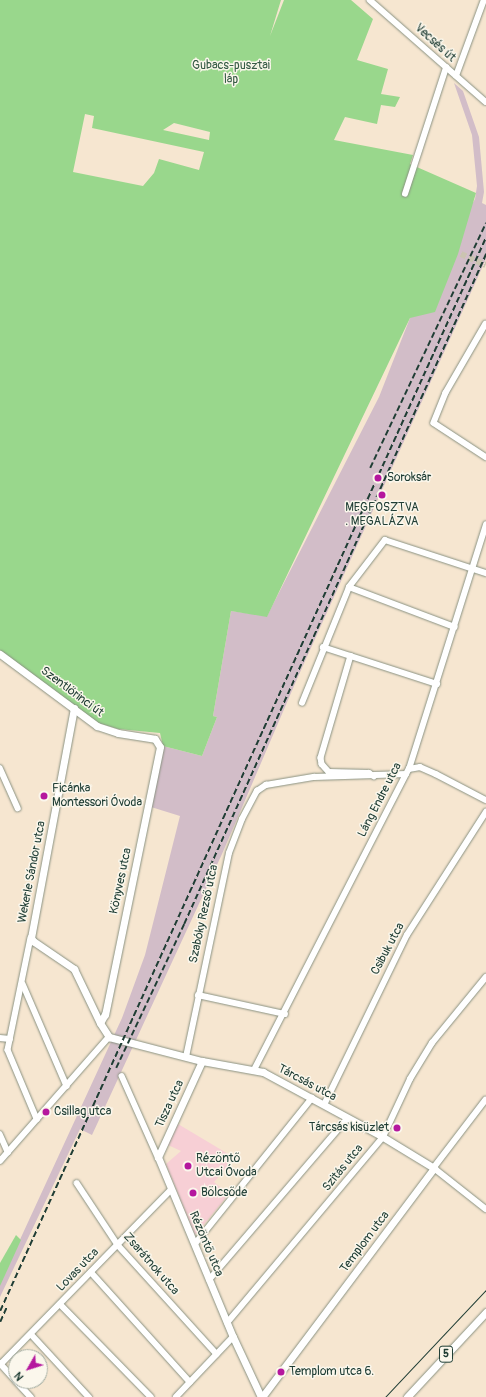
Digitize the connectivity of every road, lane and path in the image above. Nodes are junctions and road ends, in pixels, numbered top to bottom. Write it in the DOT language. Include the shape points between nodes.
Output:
graph roads {
  1 [pos="370,0"];
  2 [pos="484,0"];
  3 [pos="446,68"];
  4 [pos="456,76"];
  5 [pos="486,102"];
  6 [pos="405,194"];
  7 [pos="486,324"];
  8 [pos="486,457"];
  9 [pos="486,525"];
  10 [pos="474,570"];
  11 [pos="486,573"];
  12 [pos="349,587"];
  13 [pos="455,627"];
  14 [pos="323,647"];
  15 [pos="0,654"];
  16 [pos="351,656"];
  17 [pos="437,684"];
  18 [pos="302,704"];
  19 [pos="74,708"];
  20 [pos="158,742"];
  21 [pos="0,768"];
  22 [pos="407,771"];
  23 [pos="375,776"];
  24 [pos="486,800"];
  25 [pos="18,808"];
  26 [pos="486,812"];
  27 [pos="31,938"];
  28 [pos="486,976"];
  29 [pos="23,984"];
  30 [pos="198,994"];
  31 [pos="285,1014"];
  32 [pos="100,1023"];
  33 [pos="109,1037"];
  34 [pos="0,1038"];
  35 [pos="10,1039"];
  36 [pos="186,1057"];
  37 [pos="202,1061"];
  38 [pos="254,1070"];
  39 [pos="122,1076"];
  40 [pos="67,1086"];
  41 [pos="312,1098"];
  42 [pos="486,1100"];
  43 [pos="324,1105"];
  44 [pos="348,1118"];
  45 [pos="37,1119"];
  46 [pos="0,1134"];
  47 [pos="383,1137"];
  48 [pos="8,1152"];
  49 [pos="158,1157"];
  50 [pos="0,1161"];
  51 [pos="434,1168"];
  52 [pos="77,1182"];
  53 [pos="171,1190"];
  54 [pos="486,1209"];
  55 [pos="195,1244"];
  56 [pos="118,1245"];
  57 [pos="91,1272"];
  58 [pos="209,1280"];
  59 [pos="60,1304"];
  60 [pos="486,1312"];
  61 [pos="227,1323"];
  62 [pos="31,1334"];
  63 [pos="233,1337"];
  64 [pos="217,1354"];
  65 [pos="1,1364"];
  66 [pos="8,1372"];
  67 [pos="190,1382"];
  68 [pos="24,1389"];
  69 [pos="31,1397"];
  70 [pos="90,1397"];
  71 [pos="151,1397"];
  72 [pos="176,1397"];
  73 [pos="262,1397"];
  74 [pos="407,1397"];
  1 -- 3 [label="street, Vecsés út"];
  2 -- 4 [label="street"];
  3 -- 4 [label="street, Vecsés út"];
  3 -- 6 [label="street"];
  4 -- 5 [label="street, Vecsés út"];
  7 -- 8 [label="street" via="446,393 434,423"];
  9 -- 10 [label="street, Láng Endre utca"];
  10 -- 11 [label="street"];
  10 -- 12 [label="street" via="385,540"];
  10 -- 13 [label="street, Láng Endre utca"];
  12 -- 13 [label="street"];
  12 -- 14 [label="street"];
  13 -- 17 [label="street, Láng Endre utca"];
  14 -- 16 [label="street"];
  14 -- 18 [label="street"];
  15 -- 19 [label="main road, Szentlőrinci út"];
  16 -- 17 [label="street"];
  16 -- 23 [label="street" via="321,758 322,764 329,772 369,773"];
  17 -- 22 [label="street, Láng Endre utca"];
  19 -- 20 [label="main road, Szentlőrinci út" via="97,726 108,731"];
  19 -- 27 [label="main road, Wekerle Sándor utca"];
  20 -- 32 [label="main road, Könyves utca" via="160,747 105,1014"];
  21 -- 25 [label="street"];
  22 -- 23 [label="street"];
  22 -- 24 [label="street" via="420,767"];
  22 -- 31 [label="street, Láng Endre utca"];
  23 -- 30 [label="street, Szabóky Rezső utca" via="314,777 266,785 257,791 232,843"];
  26 -- 43 [label="street, Csibuk utca" via="407,935"];
  27 -- 29 [label="street, Wekerle Sándor utca"];
  27 -- 32 [label="main road" via="74,969"];
  28 -- 47 [label="street, Szitás utca" via="432,1043 410,1079"];
  29 -- 35 [label="street, Wekerle Sándor utca"];
  29 -- 40 [label="street"];
  30 -- 31 [label="street"];
  30 -- 36 [label="street, Szabóky Rezső utca"];
  31 -- 38 [label="street, Láng Endre utca"];
  32 -- 33 [label="main road"];
  33 -- 36 [label="main road, Tárcsás utca"];
  33 -- 40 [label="street"];
  34 -- 35 [label="street"];
  35 -- 45 [label="street" via="8,1050"];
  36 -- 37 [label="main road, Tárcsás utca"];
  37 -- 38 [label="main road, Tárcsás utca"];
  37 -- 49 [label="main road, Tisza utca"];
  38 -- 41 [label="main road, Tárcsás utca"];
  39 -- 49 [label="street, Rézöntő utca"];
  40 -- 45 [label="street"];
  41 -- 43 [label="main road, Tárcsás utca"];
  41 -- 55 [label="street"];
  42 -- 51 [label="street, Templom utca"];
  43 -- 44 [label="main road, Tárcsás utca"];
  44 -- 47 [label="main road, Tárcsás utca"];
  44 -- 58 [label="street"];
  45 -- 48 [label="street"];
  46 -- 48 [label="street"];
  47 -- 51 [label="main road, Tárcsás utca"];
  47 -- 61 [label="street, Szitás utca"];
  48 -- 50 [label="street"];
  49 -- 53 [label="main road, Rézöntő utca"];
  51 -- 54 [label="street, Tárcsás utca"];
  51 -- 73 [label="main road, Templom utca"];
  52 -- 56 [label="street, Zsarátnok utca"];
  53 -- 55 [label="main road, Rézöntő utca"];
  53 -- 56 [label="street, Lovas utca"];
  55 -- 58 [label="main road, Rézöntő utca"];
  56 -- 57 [label="street, Lovas utca"];
  56 -- 64 [label="street, Zsarátnok utca"];
  57 -- 59 [label="street, Lovas utca"];
  57 -- 67 [label="street"];
  58 -- 61 [label="main road, Rézöntő utca"];
  59 -- 62 [label="street, Lovas utca"];
  59 -- 71 [label="street"];
  60 -- 74 [label="main road, 5"];
  61 -- 63 [label="main road, Rézöntő utca"];
  62 -- 65 [label="street, Lovas utca"];
  62 -- 70 [label="street"];
  63 -- 64 [label="street"];
  63 -- 73 [label="main road, Rézöntő utca"];
  64 -- 67 [label="street"];
  65 -- 66 [label="street"];
  67 -- 72 [label="street"];
  68 -- 69 [label="street"];
}
